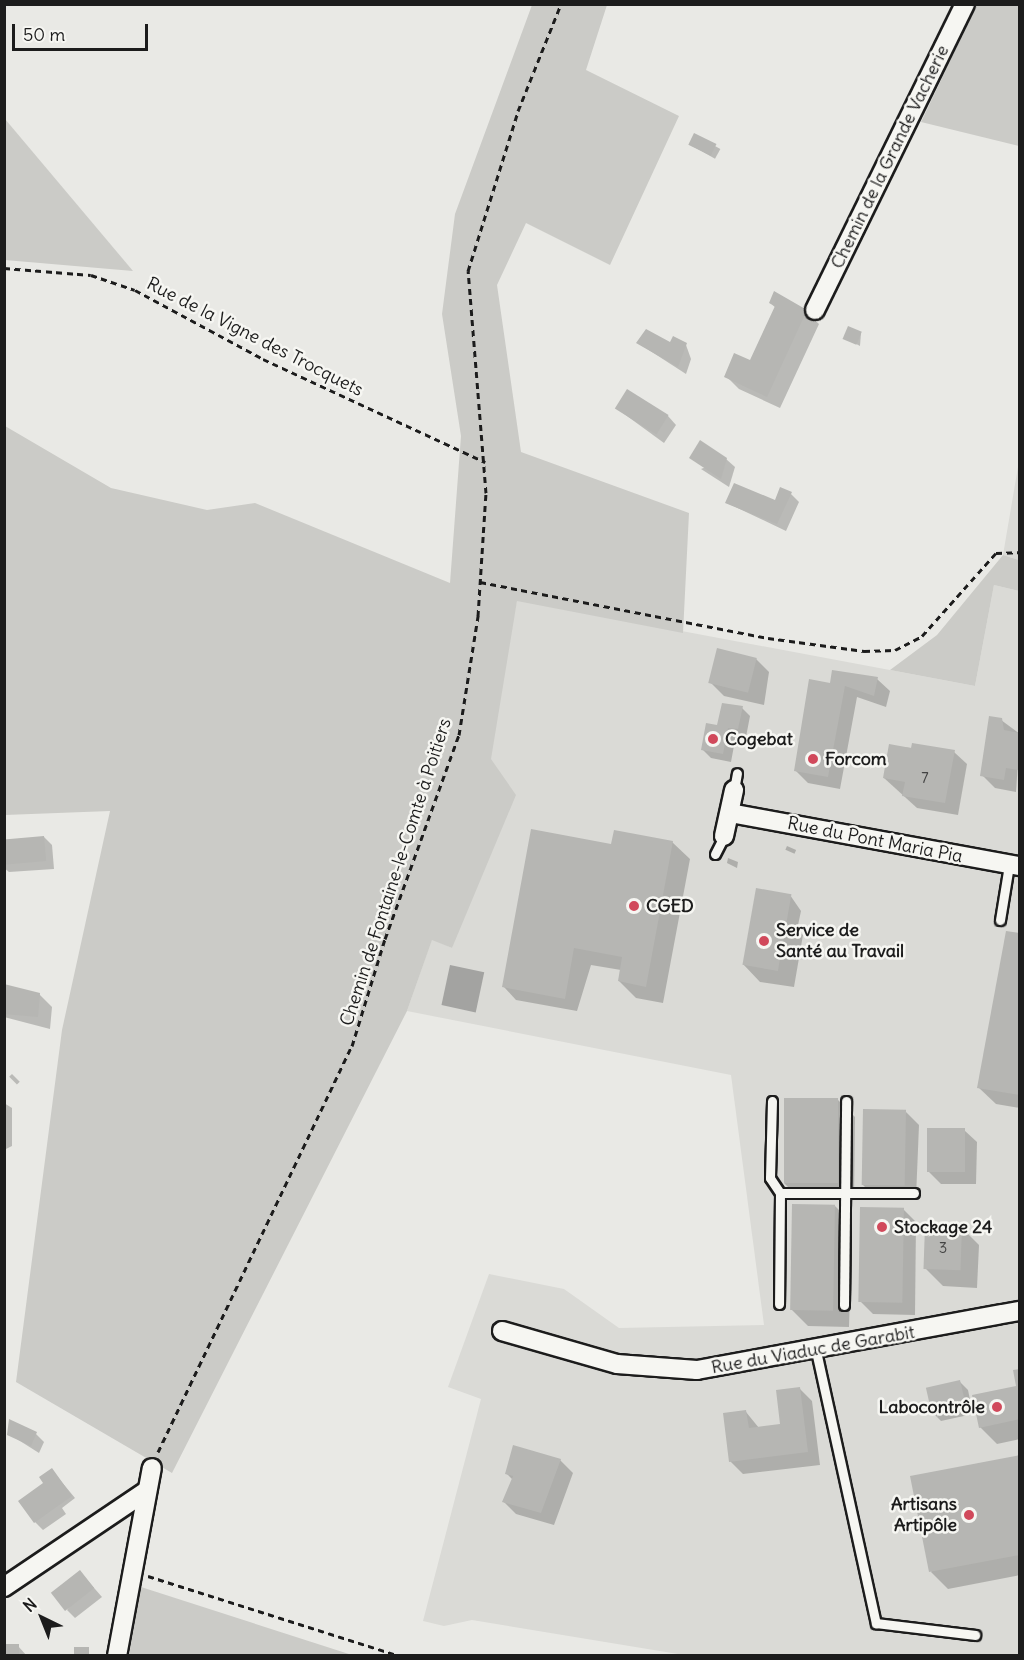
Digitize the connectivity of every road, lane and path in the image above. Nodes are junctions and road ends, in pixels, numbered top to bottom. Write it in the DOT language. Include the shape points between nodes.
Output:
graph roads {
  1 [pos="561,4"];
  2 [pos="965,4"];
  3 [pos="4,268"];
  4 [pos="814,310"];
  5 [pos="485,462"];
  6 [pos="1020,552"];
  7 [pos="480,582"];
  8 [pos="736,782"];
  9 [pos="730,813"];
  10 [pos="724,836"];
  11 [pos="716,854"];
  12 [pos="1014,866"];
  13 [pos="1000,920"];
  14 [pos="772,1101"];
  15 [pos="846,1101"];
  16 [pos="780,1193"];
  17 [pos="845,1193"];
  18 [pos="914,1193"];
  19 [pos="779,1304"];
  20 [pos="844,1305"];
  21 [pos="1020,1311"];
  22 [pos="502,1331"];
  23 [pos="816,1351"];
  24 [pos="152,1468"];
  25 [pos="145,1492"];
  26 [pos="130,1569"];
  27 [pos="4,1587"];
  28 [pos="975,1635"];
  29 [pos="117,1656"];
  30 [pos="400,1656"];
  1 -- 5 [label="path, Chemin de Fontaine-le-Comte à Poitiers" via="518,111 468,271"];
  2 -- 4 [label="street, Chemin de la Grande Vacherie"];
  3 -- 5 [label="path, Rue de la Vigne des Trocquets" via="91,275 135,290 263,359"];
  5 -- 7 [label="path, Chemin de Fontaine-le-Comte à Poitiers"];
  6 -- 7 [label="path" via="996,553 922,636 895,650 768,638"];
  7 -- 24 [label="path, Chemin de Fontaine-le-Comte à Poitiers" via="459,735 385,939 352,1046 171,1415"];
  8 -- 9 [label="street"];
  9 -- 10 [label="street"];
  9 -- 12 [label="street, Rue du Pont Maria Pia"];
  10 -- 11 [label="lane"];
  12 -- 13 [label="lane"];
  14 -- 16 [label="lane" via="770,1178"];
  15 -- 17 [label="lane"];
  16 -- 17 [label="lane"];
  16 -- 19 [label="lane"];
  17 -- 18 [label="lane"];
  17 -- 20 [label="lane"];
  21 -- 23 [label="street, Rue du Viaduc de Garabit"];
  22 -- 23 [label="street, Rue du Viaduc de Garabit" via="583,1356 654,1368 741,1366"];
  23 -- 28 [label="lane" via="876,1623"];
  24 -- 25 [label="street"];
  25 -- 26 [label="street"];
  25 -- 27 [label="street"];
  26 -- 29 [label="street"];
  26 -- 30 [label="path"];
}
